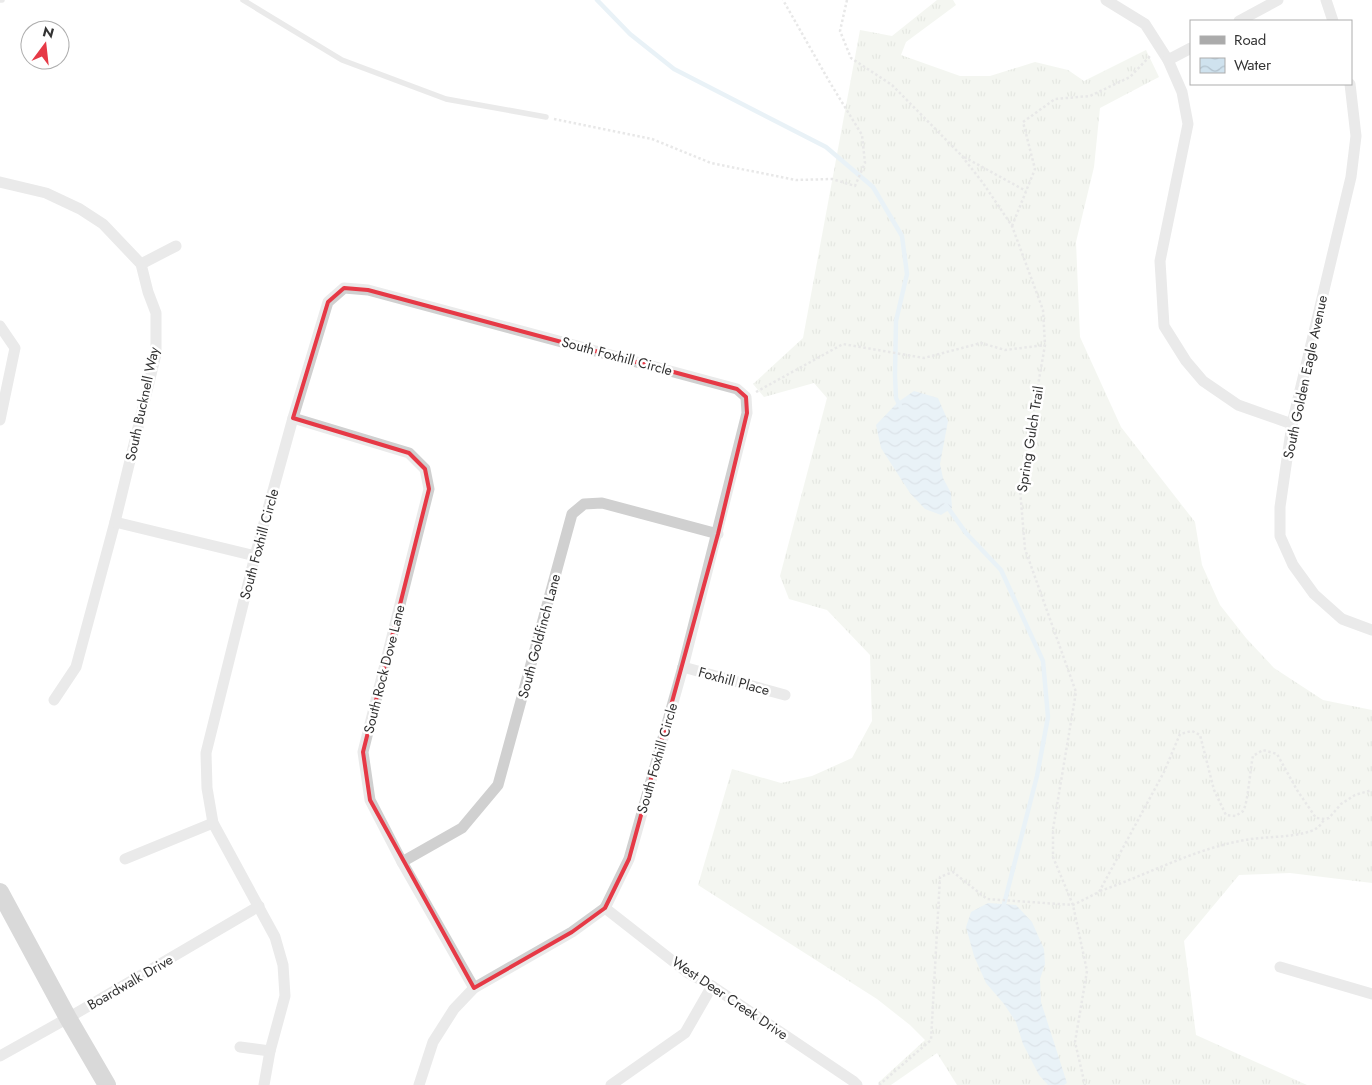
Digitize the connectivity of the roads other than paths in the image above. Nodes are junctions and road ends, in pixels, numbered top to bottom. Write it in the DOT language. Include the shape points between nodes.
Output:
graph roads {
  1 [pos="243,0"];
  2 [pos="1106,0"];
  3 [pos="1278,0"];
  4 [pos="1326,0"];
  5 [pos="1241,20"];
  6 [pos="1333,20"];
  7 [pos="1190,49"];
  8 [pos="1168,60"];
  9 [pos="1350,85"];
  10 [pos="546,117"];
  11 [pos="0,182"];
  12 [pos="176,246"];
  13 [pos="141,264"];
  14 [pos="0,326"];
  15 [pos="294,418"];
  16 [pos="0,420"];
  17 [pos="1292,424"];
  18 [pos="115,522"];
  19 [pos="718,534"];
  20 [pos="255,556"];
  21 [pos="1372,630"];
  22 [pos="683,667"];
  23 [pos="785,695"];
  24 [pos="54,700"];
  25 [pos="213,822"];
  26 [pos="125,859"];
  27 [pos="402,862"];
  28 [pos="0,892"];
  29 [pos="259,906"];
  30 [pos="605,908"];
  31 [pos="1280,967"];
  32 [pos="712,986"];
  33 [pos="474,988"];
  34 [pos="1372,994"];
  35 [pos="68,1018"];
  36 [pos="240,1048"];
  37 [pos="270,1051"];
  38 [pos="0,1056"];
  39 [pos="107,1085"];
  40 [pos="264,1085"];
  41 [pos="419,1085"];
  42 [pos="611,1085"];
  43 [pos="857,1085"];
  1 -- 10 [label="lane" via="342,60 446,99"];
  2 -- 8 [label="street" via="1145,24"];
  3 -- 5 [label="street"];
  4 -- 6 [label="street"];
  7 -- 8 [label="street"];
  8 -- 17 [label="street" via="1182,92 1188,124 1160,262 1164,326 1203,381 1238,405"];
  9 -- 17 [label="street, South Golden Eagle Avenue" via="1356,136 1351,177"];
  11 -- 13 [label="street, South Bucknell Way" via="46,193 80,209 103,224"];
  12 -- 13 [label="street"];
  13 -- 18 [label="street, South Bucknell Way" via="156,313 156,354"];
  14 -- 16 [label="street" via="15,348"];
  15 -- 19 [label="street, South Foxhill Circle" via="328,302 344,288 368,290 737,388 746,398 747,413"];
  15 -- 20 [label="street, South Foxhill Circle"];
  15 -- 27 [label="street, South Rock Dove Lane" via="409,452 425,469 429,489 363,752 370,800"];
  17 -- 21 [label="street, South Golden Eagle Avenue" via="1280,507 1280,536 1293,565 1314,594 1342,619"];
  18 -- 20 [label="street"];
  18 -- 24 [label="street, South Bucknell Way" via="76,667"];
  19 -- 22 [label="street, South Foxhill Circle"];
  19 -- 27 [label="street, South Goldfinch Lane" via="602,503 584,504 572,514 498,785 462,828"];
  20 -- 25 [label="street, South Foxhill Circle" via="206,753 207,788"];
  22 -- 23 [label="street, Foxhill Place"];
  22 -- 30 [label="street, South Foxhill Circle" via="629,859"];
  25 -- 26 [label="street"];
  25 -- 29 [label="street, South Foxhill Circle"];
  27 -- 33 [label="street, South Rock Dove Lane"];
  28 -- 35 [label="main road"];
  29 -- 35 [label="street, Boardwalk Drive"];
  29 -- 37 [label="street, South Foxhill Circle" via="275,938 283,965 285,988"];
  30 -- 32 [label="street, West Deer Creek Drive" via="688,973"];
  30 -- 33 [label="street, South Foxhill Circle" via="572,932"];
  31 -- 34 [label="street"];
  32 -- 42 [label="street" via="685,1034"];
  32 -- 43 [label="street, West Deer Creek Drive"];
  33 -- 41 [label="street, South Foxhill Circle" via="454,1009 432,1042"];
  35 -- 38 [label="street, Boardwalk Drive"];
  35 -- 39 [label="main road"];
  36 -- 37 [label="street"];
  37 -- 40 [label="street, South Foxhill Circle"];
}
